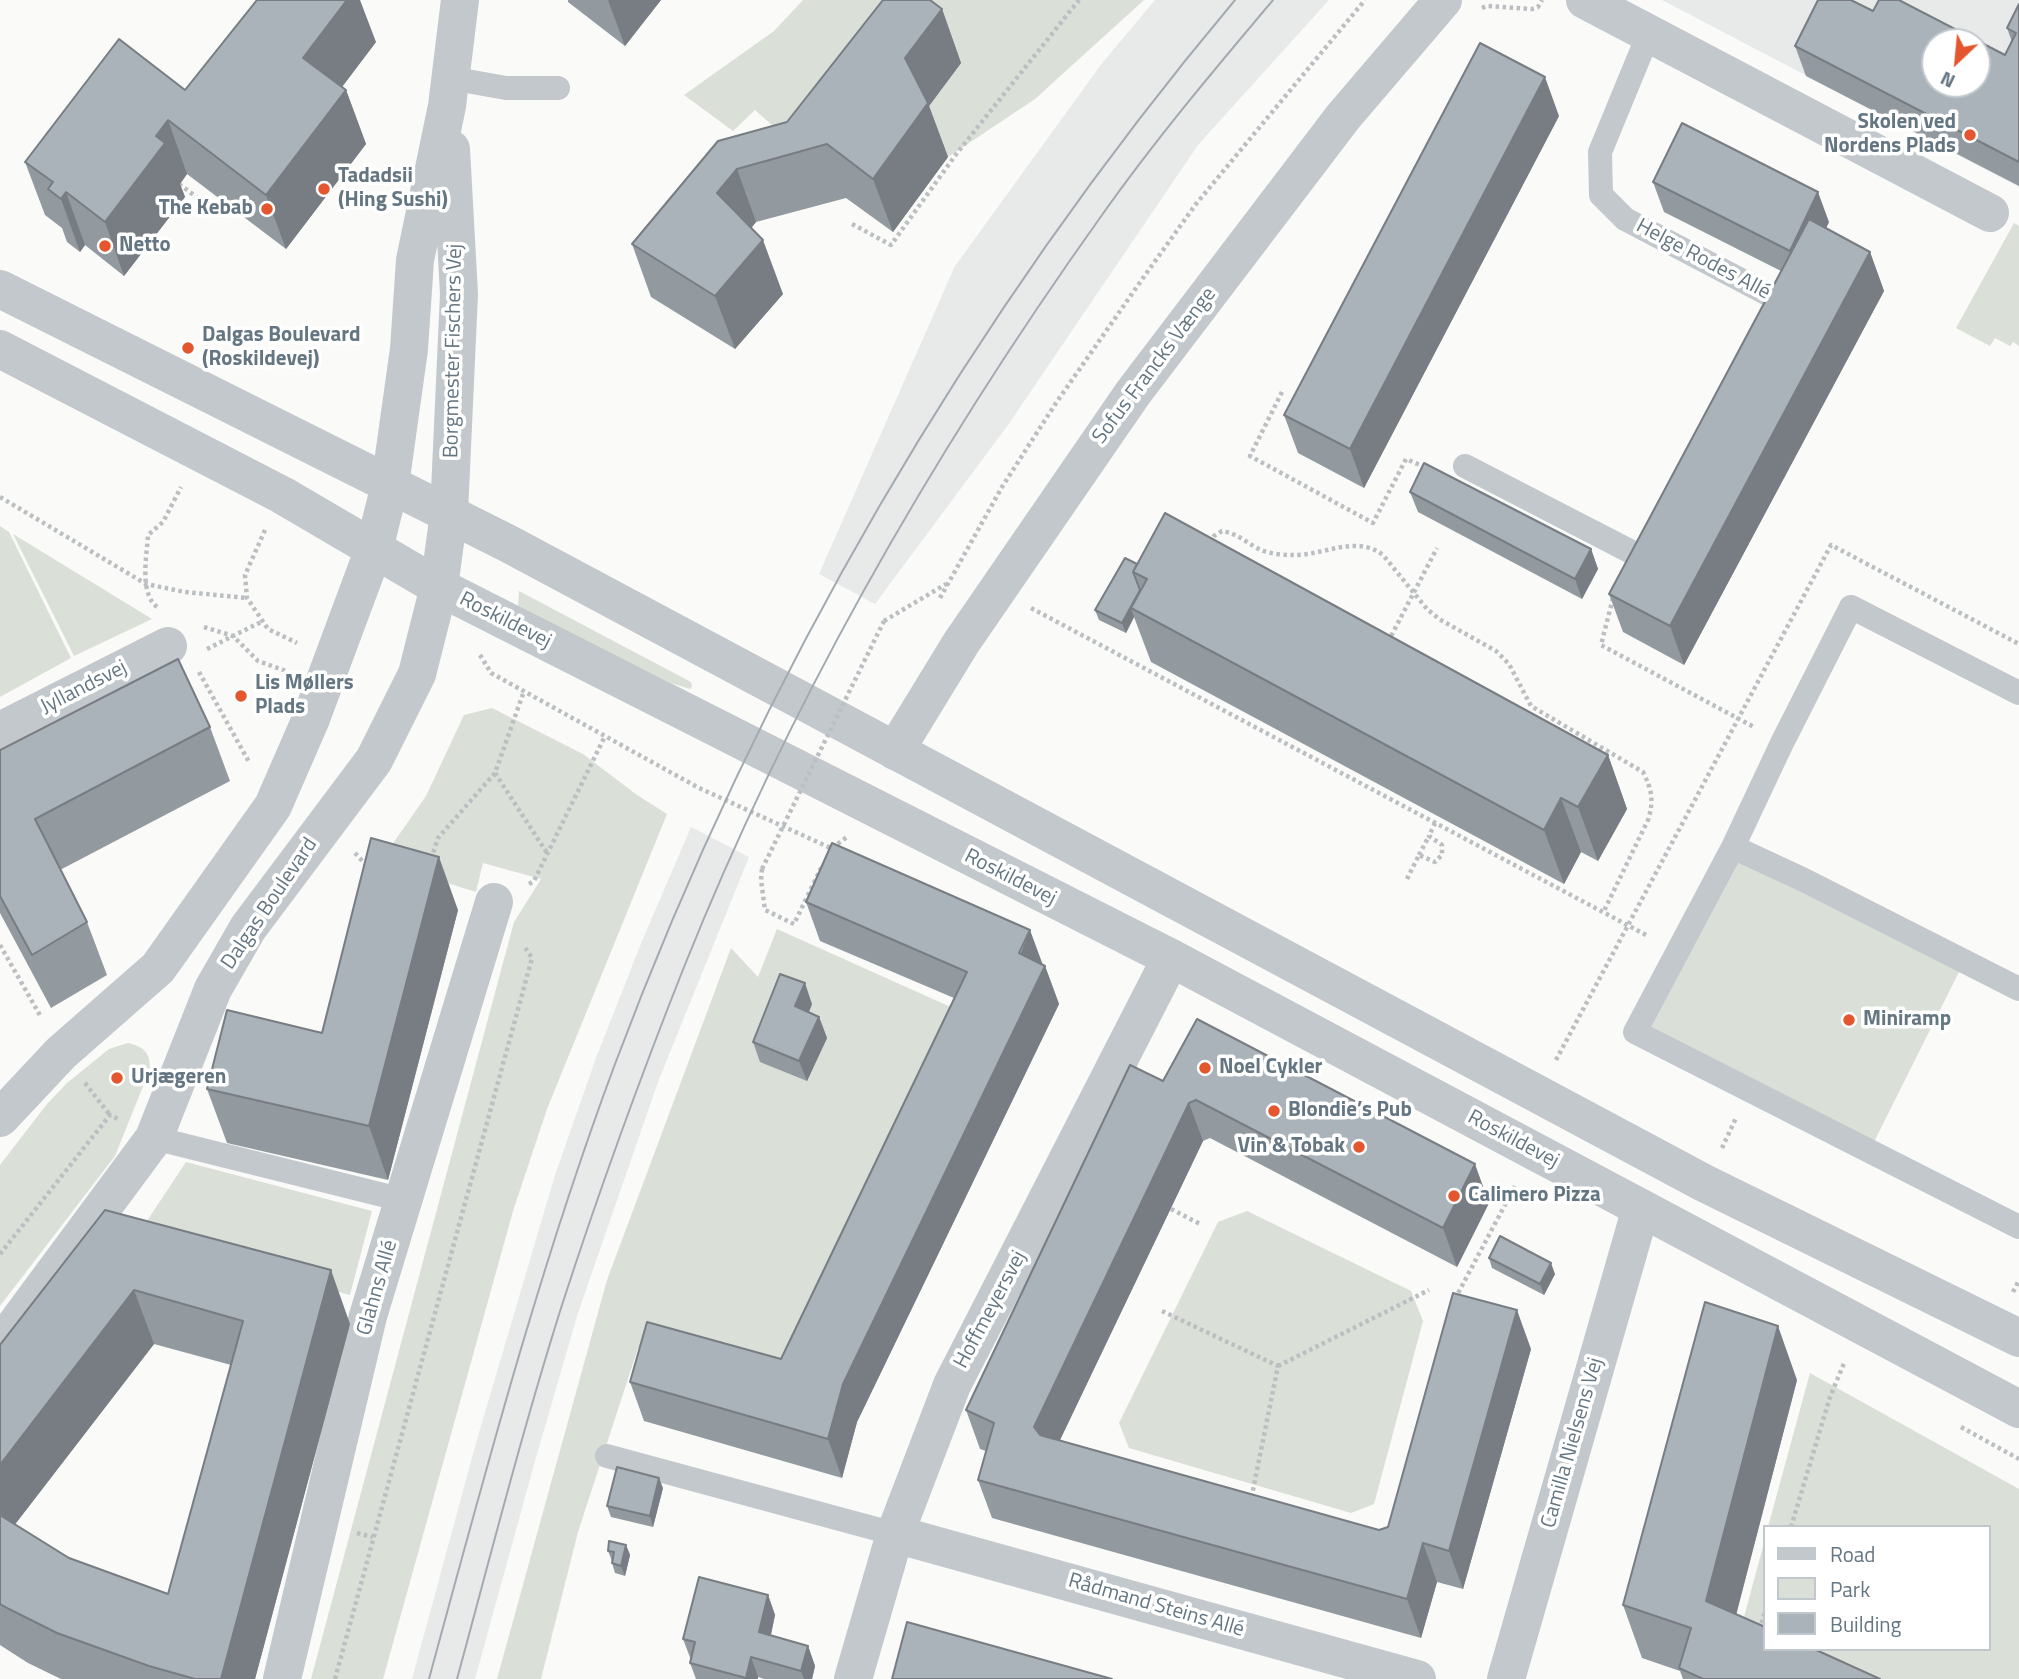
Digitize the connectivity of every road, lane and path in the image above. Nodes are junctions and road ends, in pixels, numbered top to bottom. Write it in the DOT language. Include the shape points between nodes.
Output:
graph roads {
  1 [pos="460,0"];
  2 [pos="1079,0"];
  3 [pos="1365,0"];
  4 [pos="1542,0"];
  5 [pos="1585,0"];
  6 [pos="1461,5"];
  7 [pos="1649,33"];
  8 [pos="558,88"];
  9 [pos="448,92"];
  10 [pos="179,184"];
  11 [pos="210,207"];
  12 [pos="1990,213"];
  13 [pos="852,225"];
  14 [pos="0,289"];
  15 [pos="1760,337"];
  16 [pos="0,349"];
  17 [pos="1282,392"];
  18 [pos="199,453"];
  19 [pos="1465,466"];
  20 [pos="390,485"];
  21 [pos="282,495"];
  22 [pos="0,498"];
  23 [pos="449,513"];
  24 [pos="1664,522"];
  25 [pos="1207,548"];
  26 [pos="1437,548"];
  27 [pos="374,549"];
  28 [pos="1635,554"];
  29 [pos="146,584"];
  30 [pos="947,584"];
  31 [pos="439,587"];
  32 [pos="997,589"];
  33 [pos="1414,592"];
  34 [pos="247,598"];
  35 [pos="935,608"];
  36 [pos="160,610"];
  37 [pos="263,621"];
  38 [pos="233,636"];
  39 [pos="191,648"];
  40 [pos="1385,648"];
  41 [pos="328,673"];
  42 [pos="524,691"];
  43 [pos="2019,693"];
  44 [pos="0,731"];
  45 [pos="1782,743"];
  46 [pos="895,751"];
  47 [pos="495,773"];
  48 [pos="865,803"];
  49 [pos="273,806"];
  50 [pos="327,820"];
  51 [pos="1435,823"];
  52 [pos="1429,836"];
  53 [pos="1733,847"];
  54 [pos="547,853"];
  55 [pos="1419,855"];
  56 [pos="377,869"];
  57 [pos="427,871"];
  58 [pos="1407,879"];
  59 [pos="494,902"];
  60 [pos="1603,913"];
  61 [pos="0,945"];
  62 [pos="1676,951"];
  63 [pos="532,958"];
  64 [pos="1171,958"];
  65 [pos="1598,982"];
  66 [pos="2019,989"];
  67 [pos="61,1053"];
  68 [pos="1750,1090"];
  69 [pos="1538,1095"];
  70 [pos="0,1118"];
  71 [pos="154,1138"];
  72 [pos="1534,1152"];
  73 [pos="1704,1183"];
  74 [pos="403,1200"];
  75 [pos="1641,1208"];
  76 [pos="1171,1209"];
  77 [pos="1202,1225"];
  78 [pos="2019,1227"];
  79 [pos="0,1254"];
  80 [pos="1429,1290"];
  81 [pos="1455,1300"];
  82 [pos="1162,1311"];
  83 [pos="1860,1326"];
  84 [pos="2019,1338"];
  85 [pos="0,1346"];
  86 [pos="1278,1366"];
  87 [pos="2019,1409"];
  88 [pos="607,1455"];
  89 [pos="1251,1500"];
  90 [pos="1792,1525"];
  91 [pos="354,1532"];
  92 [pos="895,1534"];
  93 [pos="373,1537"];
  94 [pos="1764,1615"];
  95 [pos="1758,1636"];
  96 [pos="282,1679"];
  97 [pos="335,1679"];
  98 [pos="853,1679"];
  99 [pos="1417,1679"];
  100 [pos="1506,1679"];
  1 -- 9 [label="street, Borgmester Fischers Vej"];
  2 -- 13 [label="path" via="957,153 891,245"];
  3 -- 30 [label="path" via="1188,214 1056,403"];
  4 -- 6 [label="path" via="1536,9"];
  5 -- 7 [label="street"];
  6 -- 32 [label="street, Sofus Francks Vænge" via="1343,117 1161,356"];
  7 -- 12 [label="street"];
  7 -- 15 [label="lane, Helge Rodes Allé" via="1600,152 1601,195 1625,219 1779,300"];
  8 -- 9 [label="lane"];
  9 -- 20 [label="street, Borgmester Fischers Vej" via="415,260 409,349"];
  9 -- 23 [label="street, Borgmester Fischers Vej" via="459,294"];
  10 -- 11 [label="path"];
  14 -- 20 [label="street"];
  16 -- 18 [label="street, Roskildevej"];
  17 -- 19 [label="path" via="1250,456 1373,523 1406,459 1449,478"];
  18 -- 21 [label="street, Roskildevej"];
  18 -- 29 [label="path" via="163,522 148,535"];
  19 -- 28 [label="lane"];
  20 -- 23 [label="street"];
  20 -- 27 [label="street"];
  21 -- 27 [label="street, Roskildevej"];
  21 -- 34 [label="path" via="245,575"];
  22 -- 29 [label="path"];
  23 -- 31 [label="street, Dalgas Boulevard"];
  23 -- 46 [label="street"];
  24 -- 28 [label="lane"];
  25 -- 33 [label="path" via="1222,531 1274,554 1296,556 1362,545 1383,555"];
  26 -- 33 [label="path"];
  27 -- 31 [label="street, Roskildevej"];
  27 -- 41 [label="street"];
  28 -- 45 [label="path" via="1601,645"];
  29 -- 34 [label="path"];
  29 -- 36 [label="path" via="152,604"];
  30 -- 35 [label="path"];
  30 -- 54 [label="path, bridge" via="884,621 762,869 765,910 794,924 831,848 699,788 605,736"];
  31 -- 48 [label="street, Roskildevej"];
  31 -- 50 [label="street, Dalgas Boulevard" via="417,674 374,760"];
  32 -- 46 [label="street, Sofus Francks Vænge"];
  32 -- 51 [label="path"];
  33 -- 40 [label="path"];
  33 -- 60 [label="path" via="1439,619 1510,664 1531,706 1643,772 1652,788 1653,805"];
  34 -- 37 [label="path"];
  37 -- 38 [label="path"];
  37 -- 41 [label="path"];
  38 -- 39 [label="path"];
  38 -- 39 [label="path"];
  38 -- 41 [label="path" via="258,661"];
  39 -- 44 [label="street, Jyllandsvej"];
  39 -- 49 [label="path"];
  41 -- 49 [label="street"];
  42 -- 47 [label="path"];
  43 -- 45 [label="lane" via="1851,607"];
  45 -- 53 [label="lane"];
  46 -- 48 [label="street, Sofus Francks Vænge"];
  46 -- 69 [label="street"];
  47 -- 54 [label="path"];
  47 -- 57 [label="path" via="438,838"];
  48 -- 64 [label="street, Roskildevej"];
  49 -- 67 [label="street" via="158,968"];
  50 -- 56 [label="path" via="366,866"];
  50 -- 71 [label="street, Dalgas Boulevard" via="248,928 213,989"];
  51 -- 52 [label="path"];
  51 -- 60 [label="path"];
  52 -- 55 [label="path"];
  52 -- 55 [label="path" via="1441,845 1442,855 1435,862"];
  53 -- 62 [label="lane"];
  53 -- 66 [label="lane"];
  54 -- 59 [label="path" via="534,881"];
  55 -- 58 [label="path"];
  59 -- 74 [label="street, Glahns Allé"];
  60 -- 62 [label="path"];
  61 -- 67 [label="path"];
  62 -- 68 [label="lane" via="1635,1032"];
  63 -- 93 [label="path"];
  64 -- 72 [label="street, Roskildevej"];
  64 -- 92 [label="street, Hoffmeyersvej" via="952,1385"];
  65 -- 69 [label="path"];
  67 -- 70 [label="street"];
  68 -- 73 [label="path"];
  68 -- 78 [label="lane"];
  69 -- 73 [label="street"];
  71 -- 74 [label="lane"];
  71 -- 79 [label="path" via="110,1115"];
  71 -- 85 [label="street, Dalgas Boulevard" via="95,1239"];
  72 -- 75 [label="street, Roskildevej"];
  72 -- 81 [label="path"];
  73 -- 84 [label="street"];
  74 -- 96 [label="street, Glahns Allé" via="356,1308"];
  75 -- 83 [label="street, Roskildevej"];
  75 -- 100 [label="street, Camilla Nielsens Vej"];
  76 -- 77 [label="path"];
  80 -- 86 [label="path"];
  82 -- 86 [label="path"];
  83 -- 87 [label="street, Roskildevej"];
  83 -- 90 [label="path" via="1830,1397"];
  86 -- 89 [label="path"];
  88 -- 92 [label="lane"];
  91 -- 93 [label="path"];
  92 -- 98 [label="street, Hoffmeyersvej"];
  92 -- 99 [label="street, Rådmand Steins Allé"];
  93 -- 97 [label="path"];
  94 -- 95 [label="path"];
}
